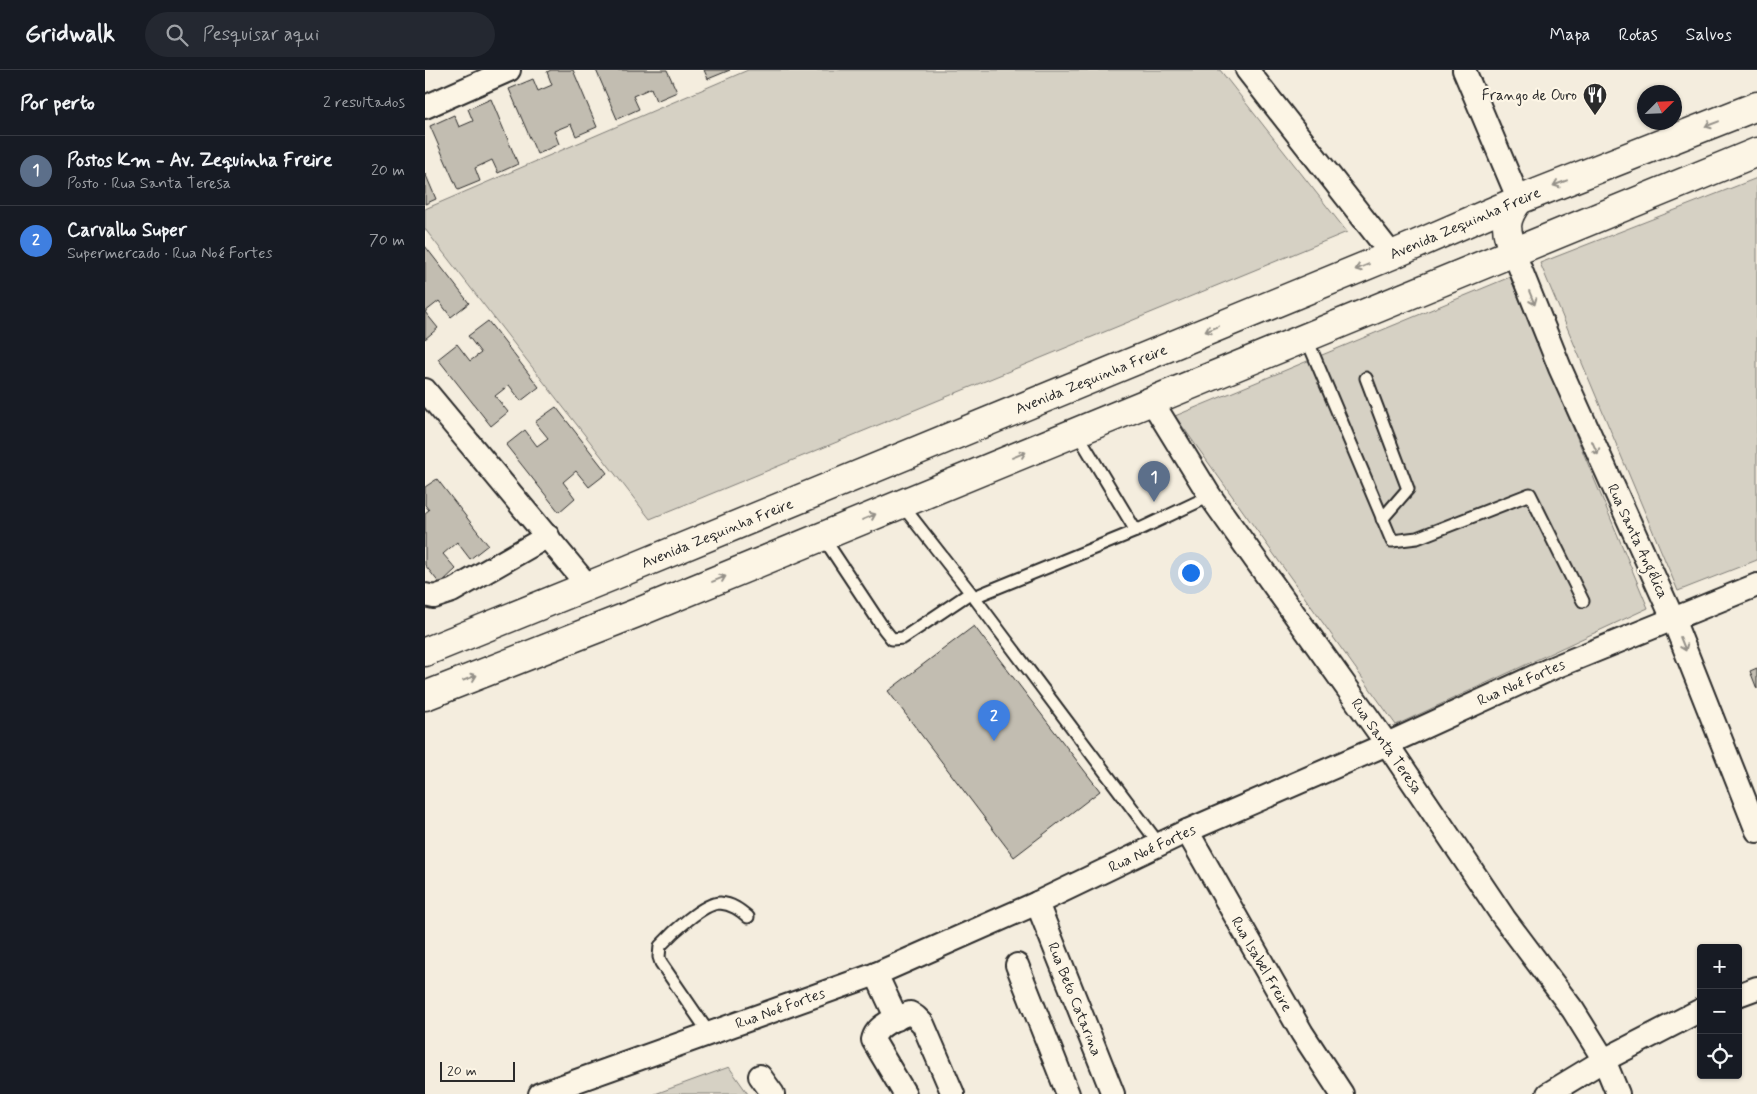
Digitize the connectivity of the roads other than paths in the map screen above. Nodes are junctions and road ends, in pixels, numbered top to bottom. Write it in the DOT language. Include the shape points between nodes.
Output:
graph roads {
  1 [pos="509,70"];
  2 [pos="1247,70"];
  3 [pos="1464,70"];
  4 [pos="1757,106"];
  5 [pos="425,107"];
  6 [pos="1757,152"];
  7 [pos="1519,200"];
  8 [pos="1514,253"];
  9 [pos="1392,255"];
  10 [pos="1305,337"];
  11 [pos="1366,378"];
  12 [pos="425,390"];
  13 [pos="1151,400"];
  14 [pos="1076,431"];
  15 [pos="1210,496"];
  16 [pos="901,503"];
  17 [pos="1382,519"];
  18 [pos="1136,531"];
  19 [pos="548,536"];
  20 [pos="823,537"];
  21 [pos="673,551"];
  22 [pos="620,573"];
  23 [pos="1757,585"];
  24 [pos="588,586"];
  25 [pos="691,591"];
  26 [pos="425,595"];
  27 [pos="972,595"];
  28 [pos="1583,601"];
  29 [pos="634,614"];
  30 [pos="1673,619"];
  31 [pos="425,652"];
  32 [pos="425,696"];
  33 [pos="1387,744"];
  34 [pos="1187,831"];
  35 [pos="1757,831"];
  36 [pos="1159,844"];
  37 [pos="1037,903"];
  38 [pos="748,917"];
  39 [pos="1017,964"];
  40 [pos="876,974"];
  41 [pos="1757,988"];
  42 [pos="1742,994"];
  43 [pos="1697,1012"];
  44 [pos="897,1019"];
  45 [pos="709,1033"];
  46 [pos="1604,1060"];
  47 [pos="760,1076"];
  48 [pos="1061,1092"];
  49 [pos="540,1094"];
  50 [pos="773,1094"];
  51 [pos="905,1094"];
  52 [pos="953,1094"];
  53 [pos="1113,1094"];
  54 [pos="1342,1094"];
  55 [pos="1548,1094"];
  56 [pos="1618,1094"];
  1 -- 5 [label="street"];
  2 -- 9 [label="street"];
  3 -- 7 [label="street"];
  4 -- 7 [label="main road, Avenida Zequinha Freire, one-way"];
  6 -- 8 [label="main road"];
  7 -- 8 [label="main road" via="1506,222"];
  7 -- 9 [label="main road, Avenida Zequinha Freire"];
  8 -- 10 [label="main road"];
  8 -- 30 [label="street, Rua Santa Angélica, one-way" via="1564,376"];
  9 -- 21 [label="main road, Avenida Zequinha Freire, one-way"];
  10 -- 13 [label="main road"];
  10 -- 17 [label="lane"];
  11 -- 17 [label="lane" via="1407,489"];
  12 -- 19 [label="street"];
  13 -- 14 [label="main road"];
  13 -- 15 [label="street, Rua Santa Teresa"];
  16 -- 14 [label="main road, one-way"];
  14 -- 18 [label="lane"];
  15 -- 18 [label="lane"];
  15 -- 33 [label="street, Rua Santa Teresa"];
  20 -- 16 [label="main road, one-way"];
  16 -- 27 [label="lane"];
  17 -- 28 [label="lane" via="1392,541 1417,538 1530,494"];
  18 -- 27 [label="lane"];
  19 -- 24 [label="street"];
  19 -- 26 [label="street" via="452,591 433,598"];
  25 -- 20 [label="main road, one-way"];
  20 -- 27 [label="lane" via="892,639 903,638"];
  21 -- 22 [label="main road, Avenida Zequinha Freire"];
  21 -- 25 [label="main road" via="676,571"];
  22 -- 24 [label="main road, Avenida Zequinha Freire"];
  22 -- 29 [label="main road" via="637,586 640,594"];
  23 -- 30 [label="street, Rua Noé Fortes"];
  24 -- 31 [label="main road, Avenida Zequinha Freire"];
  25 -- 29 [label="main road"];
  27 -- 36 [label="lane"];
  32 -- 29 [label="main road, one-way"];
  30 -- 33 [label="street, Rua Noé Fortes" via="1555,666"];
  30 -- 35 [label="street, Rua Santa Angélica, one-way"];
  33 -- 34 [label="street, Rua Noé Fortes"];
  33 -- 46 [label="street, Rua Santa Teresa" via="1504,918 1573,1010"];
  34 -- 36 [label="street, Rua Noé Fortes"];
  34 -- 54 [label="street, Rua Isabel Freire" via="1302,1033"];
  36 -- 37 [label="street, Rua Noé Fortes"];
  37 -- 40 [label="street, Rua Noé Fortes"];
  37 -- 53 [label="street, Rua Beto Catarina"];
  38 -- 45 [label="lane" via="735,907 719,903 689,920 660,946 661,963"];
  39 -- 48 [label="street"];
  40 -- 44 [label="street"];
  40 -- 45 [label="street, Rua Noé Fortes"];
  41 -- 42 [label="street"];
  43 -- 46 [label="street"];
  44 -- 51 [label="street" via="879,1028 873,1040"];
  44 -- 52 [label="street" via="910,1013 923,1024"];
  45 -- 49 [label="street, Rua Noé Fortes"];
  46 -- 55 [label="street"];
  46 -- 56 [label="street, Rua Santa Teresa"];
  47 -- 50 [label="street"];
}
